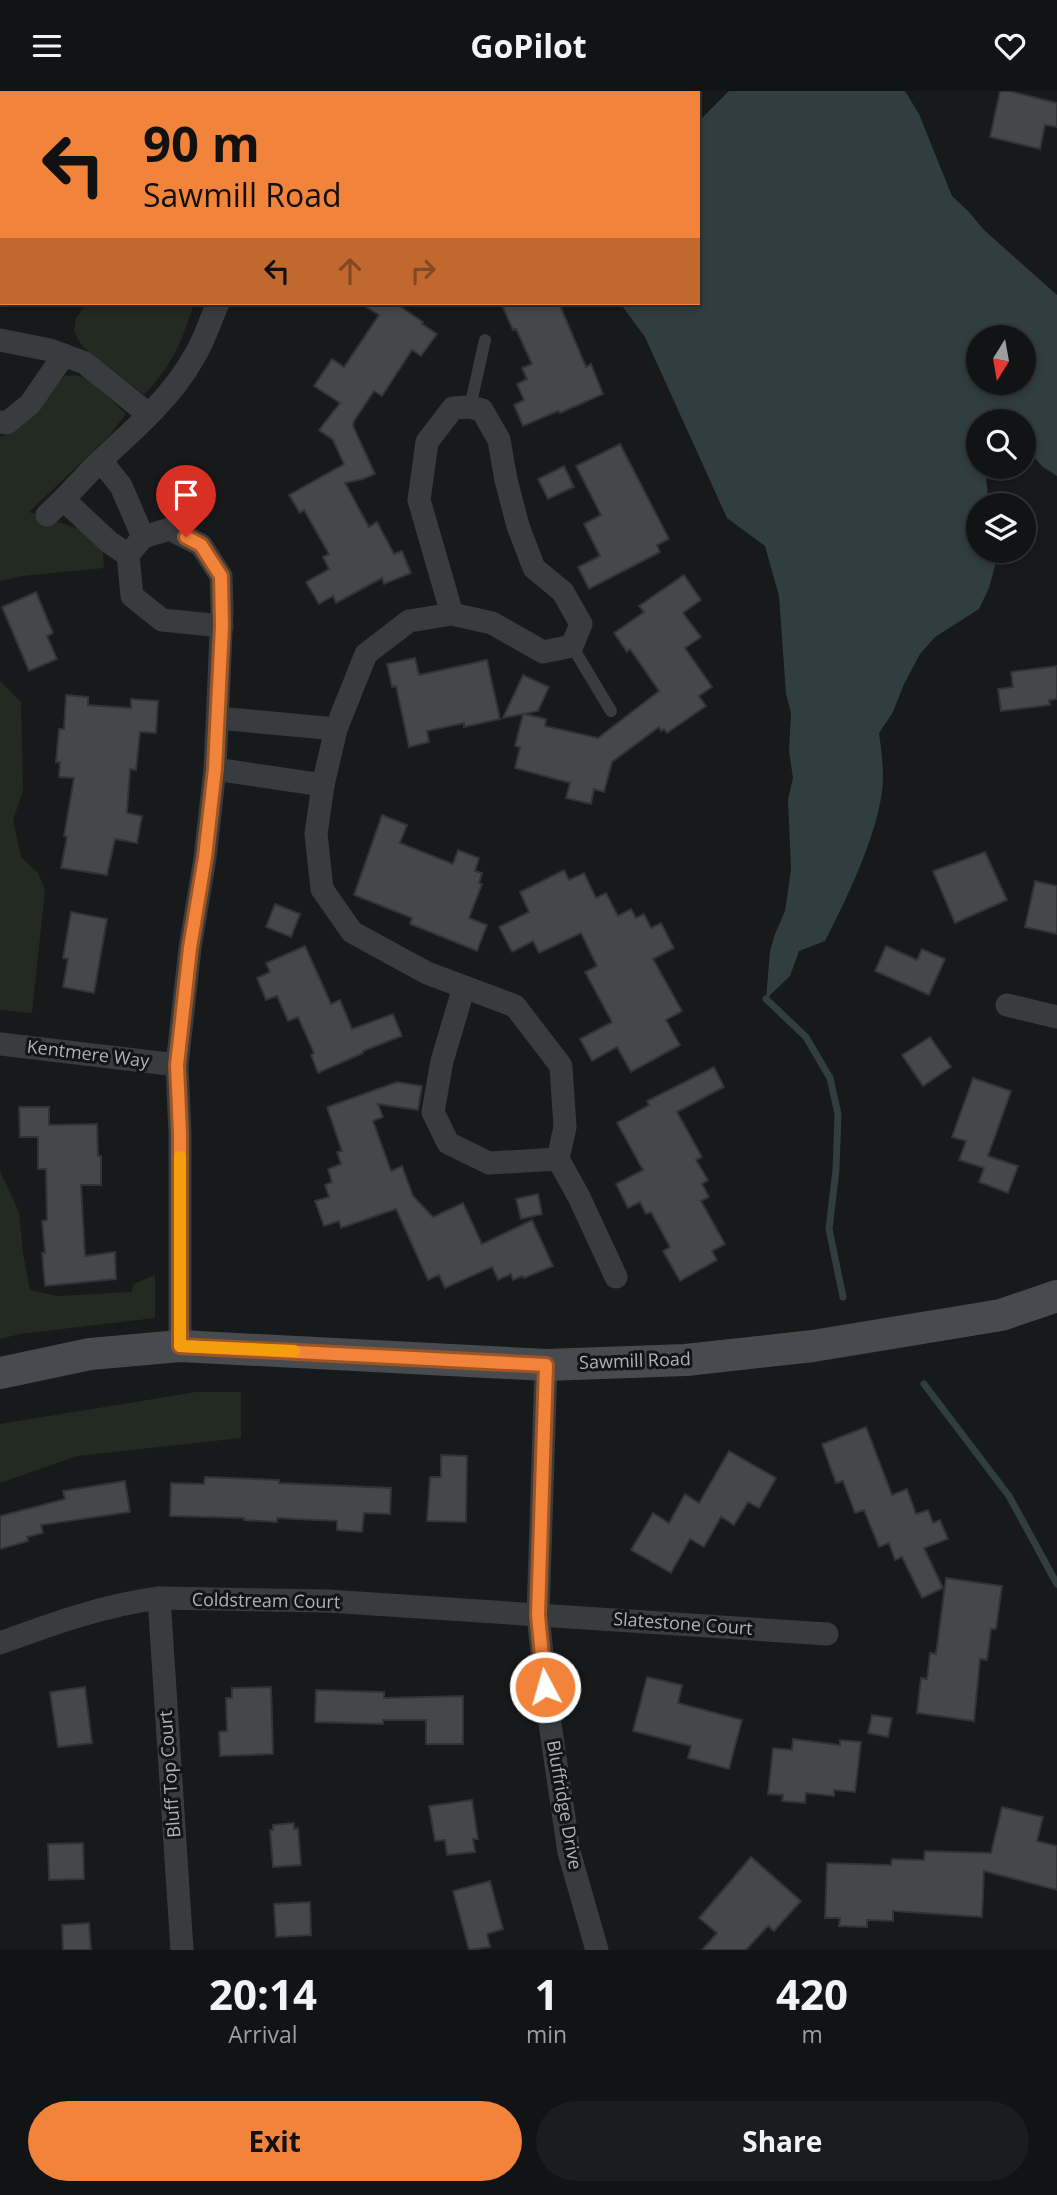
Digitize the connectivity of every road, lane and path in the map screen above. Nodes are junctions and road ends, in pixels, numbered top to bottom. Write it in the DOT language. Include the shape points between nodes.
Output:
graph roads {
  1 [pos="217,305"];
  2 [pos="0,340"];
  3 [pos="485,340"];
  4 [pos="64,355"];
  5 [pos="470,407"];
  6 [pos="148,414"];
  7 [pos="0,422"];
  8 [pos="101,461"];
  9 [pos="135,546"];
  10 [pos="452,614"];
  11 [pos="222,626"];
  12 [pos="572,646"];
  13 [pos="611,711"];
  14 [pos="218,718"];
  15 [pos="336,729"];
  16 [pos="215,769"];
  17 [pos="323,785"];
  18 [pos="464,987"];
  19 [pos="1007,1005"];
  20 [pos="1057,1017"];
  21 [pos="0,1044"];
  22 [pos="177,1065"];
  23 [pos="558,1159"];
  24 [pos="616,1276"];
  25 [pos="1057,1296"];
  26 [pos="180,1346"];
  27 [pos="546,1365"];
  28 [pos="0,1373"];
  29 [pos="159,1598"];
  30 [pos="538,1615"];
  31 [pos="827,1633"];
  32 [pos="0,1643"];
  33 [pos="182,1950"];
  34 [pos="597,1950"];
  1 -- 6 [label="street" via="195,357"];
  2 -- 4 [label="street"];
  3 -- 5 [label="lane"];
  4 -- 6 [label="street" via="85,363"];
  4 -- 7 [label="street" via="30,404 7,423"];
  5 -- 10 [label="street" via="453,408 427,442 419,500"];
  5 -- 12 [label="street" via="482,410 499,440 518,526 534,568 563,592 581,624"];
  6 -- 8 [label="street"];
  8 -- 9 [label="street" via="121,486"];
  8 -- 9 [label="street" via="55,507 109,542"];
  9 -- 11 [label="street" via="132,596 162,620"];
  9 -- 11 [label="street" via="170,529 201,545 221,576"];
  10 -- 12 [label="street" via="492,623 544,652"];
  10 -- 15 [label="street" via="409,621 366,654"];
  11 -- 14 [label="street"];
  12 -- 13 [label="lane"];
  14 -- 15 [label="street"];
  14 -- 16 [label="street"];
  15 -- 17 [label="street"];
  16 -- 17 [label="street"];
  16 -- 22 [label="street"];
  17 -- 18 [label="street" via="316,834 322,889 352,932 427,973"];
  18 -- 23 [label="street" via="515,1006 562,1066 565,1127"];
  18 -- 23 [label="street" via="442,1061 433,1112 449,1143 489,1163"];
  19 -- 20 [label="street"];
  21 -- 22 [label="street, Kentmere Way"];
  22 -- 26 [label="street"];
  23 -- 24 [label="street"];
  25 -- 27 [label="street, Sawmill Road" via="1001,1315 813,1346 686,1360"];
  26 -- 27 [label="street, Sawmill Road"];
  26 -- 28 [label="street, Sawmill Road" via="90,1354"];
  27 -- 30 [label="street, Bluffridge Drive"];
  29 -- 30 [label="street, Coldstream Court" via="328,1601"];
  29 -- 32 [label="street, Coldstream Court" via="61,1620"];
  29 -- 33 [label="street, Bluff Top Court"];
  30 -- 31 [label="street, Slatestone Court"];
  30 -- 34 [label="street, Bluffridge Drive" via="569,1851"];
}
